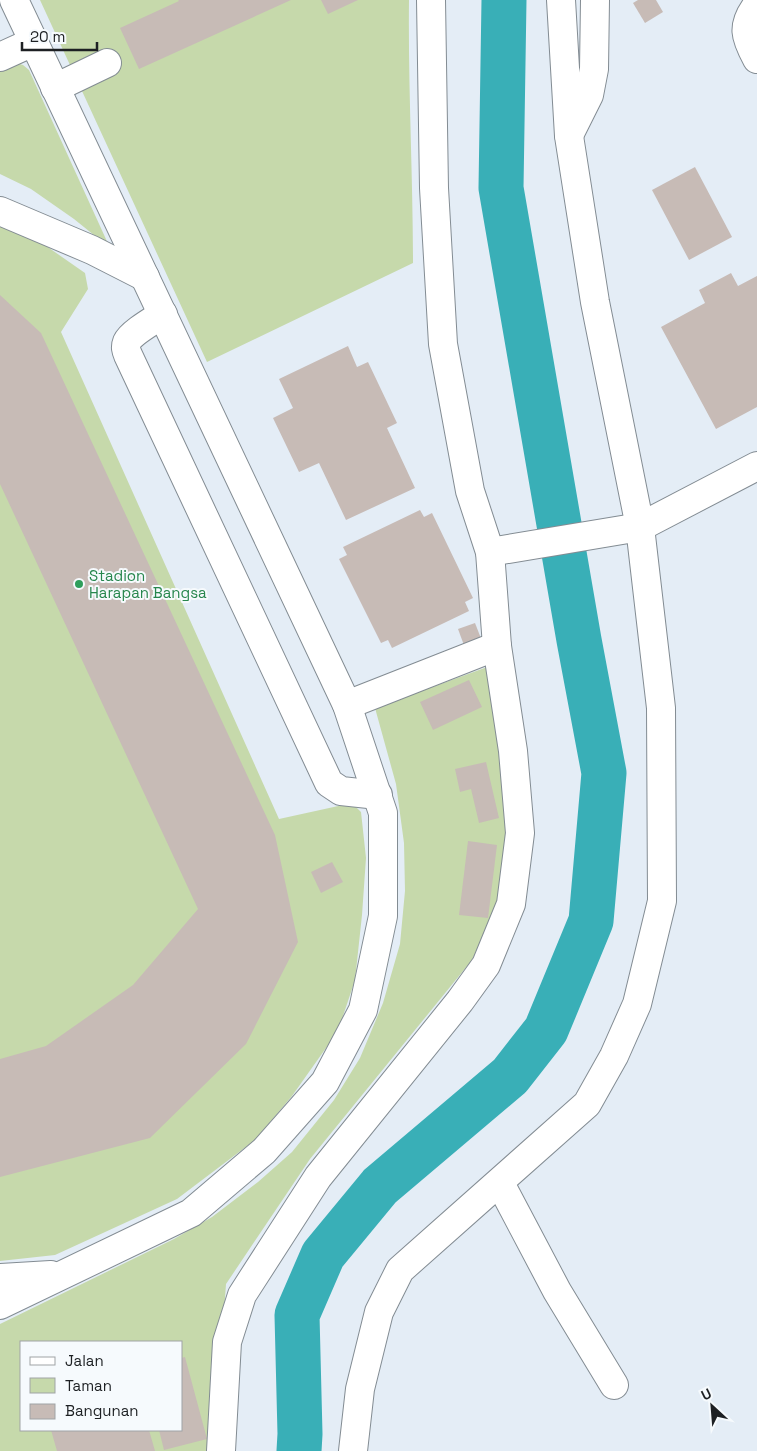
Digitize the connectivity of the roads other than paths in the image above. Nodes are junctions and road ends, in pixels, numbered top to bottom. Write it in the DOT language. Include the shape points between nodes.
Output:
graph roads {
  1 [pos="431,0"];
  2 [pos="561,0"];
  3 [pos="595,0"];
  4 [pos="757,4"];
  5 [pos="27,15"];
  6 [pos="0,57"];
  7 [pos="757,59"];
  8 [pos="107,63"];
  9 [pos="55,88"];
  10 [pos="569,136"];
  11 [pos="0,211"];
  12 [pos="145,277"];
  13 [pos="163,314"];
  14 [pos="757,466"];
  15 [pos="628,530"];
  16 [pos="490,552"];
  17 [pos="497,646"];
  18 [pos="347,705"];
  19 [pos="378,795"];
  20 [pos="500,1183"];
  21 [pos="64,1274"];
  22 [pos="0,1278"];
  23 [pos="0,1306"];
  24 [pos="614,1385"];
  25 [pos="221,1451"];
  26 [pos="353,1451"];
  1 -- 16 [label="street" via="434,188 443,344 470,491"];
  2 -- 10 [label="street"];
  3 -- 10 [label="street" via="594,69 589,96"];
  4 -- 7 [label="street" via="745,27"];
  5 -- 6 [label="street"];
  5 -- 9 [label="street"];
  8 -- 9 [label="street"];
  9 -- 12 [label="street"];
  10 -- 15 [label="street"];
  11 -- 12 [label="street" via="92,250"];
  12 -- 13 [label="street"];
  13 -- 18 [label="street"];
  13 -- 19 [label="street" via="132,335 127,341 128,354 329,784 341,791"];
  14 -- 15 [label="street"];
  15 -- 16 [label="street"];
  15 -- 20 [label="street" via="660,708 662,901 637,1004 614,1056 587,1104"];
  16 -- 17 [label="street"];
  17 -- 18 [label="street"];
  17 -- 25 [label="street" via="513,751 520,833 511,904 486,965 318,1177 242,1295 227,1342"];
  18 -- 19 [label="street"];
  19 -- 21 [label="street" via="383,812 383,916 363,1010 324,1082 264,1151 191,1213"];
  20 -- 24 [label="street" via="557,1291"];
  20 -- 26 [label="street" via="400,1270 379,1312 360,1389"];
  21 -- 22 [label="street"];
  21 -- 23 [label="street"];
}
